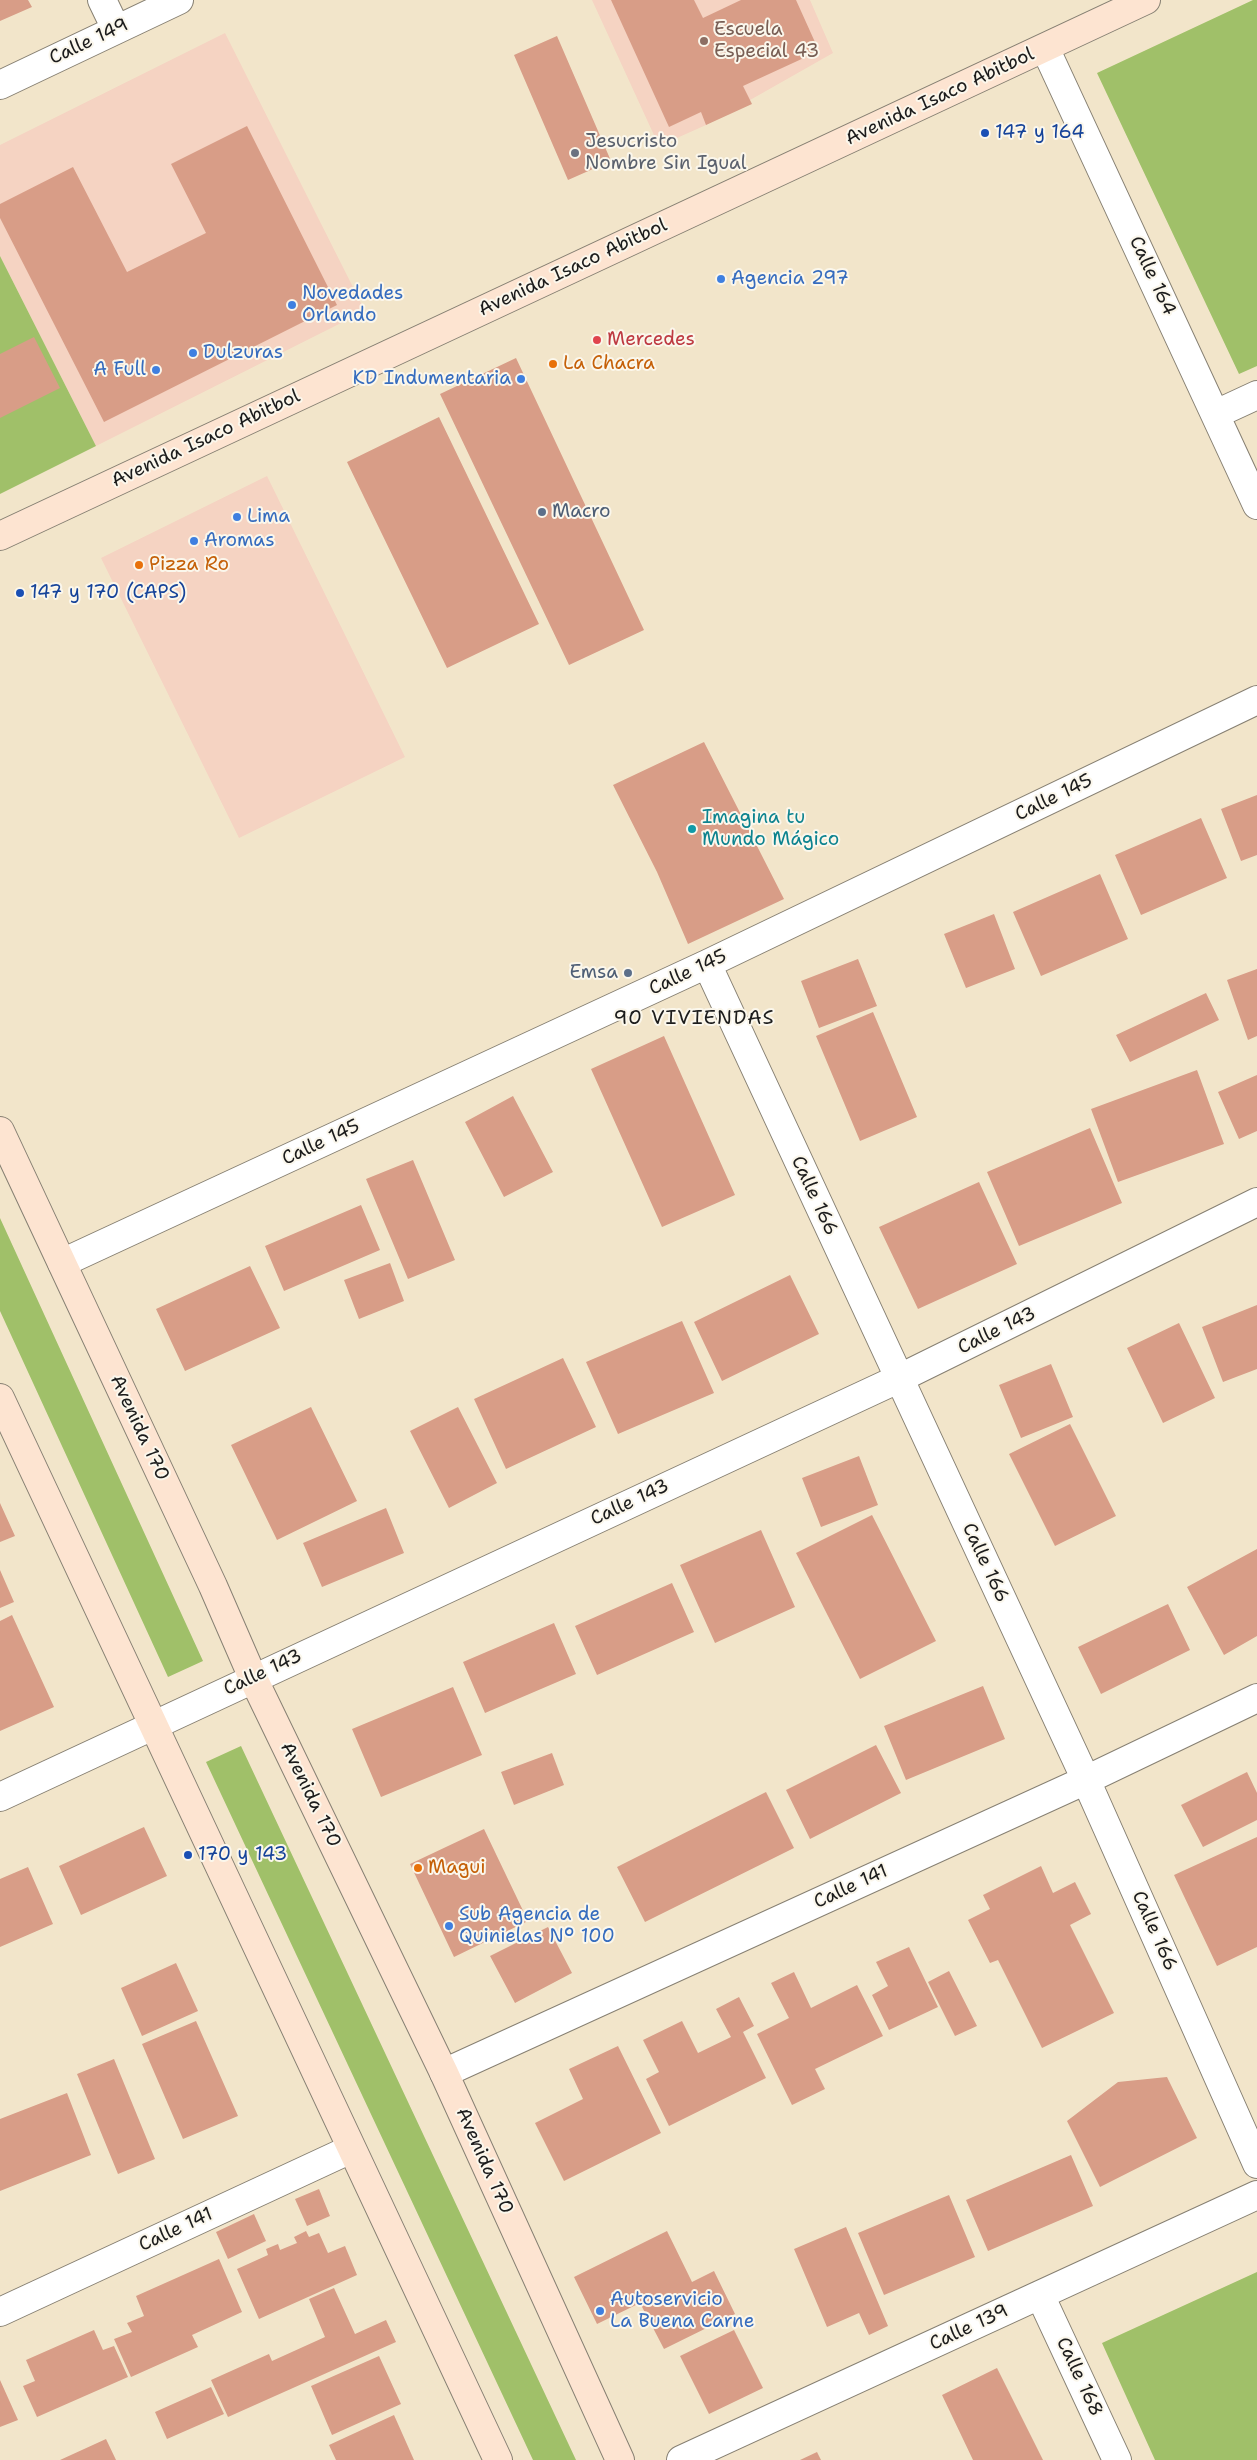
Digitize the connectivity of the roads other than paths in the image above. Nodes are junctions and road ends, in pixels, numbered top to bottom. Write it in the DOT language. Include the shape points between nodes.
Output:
graph roads {
  1 [pos="102,0"];
  2 [pos="179,0"];
  3 [pos="1146,0"];
  4 [pos="116,29"];
  5 [pos="1045,48"];
  6 [pos="0,85"];
  7 [pos="1257,395"];
  8 [pos="1216,414"];
  9 [pos="1257,505"];
  10 [pos="0,536"];
  11 [pos="1257,700"];
  12 [pos="707,964"];
  13 [pos="0,1130"];
  14 [pos="1257,1202"];
  15 [pos="62,1263"];
  16 [pos="898,1379"];
  17 [pos="0,1398"];
  18 [pos="253,1678"];
  19 [pos="1257,1698"];
  20 [pos="152,1724"];
  21 [pos="1086,1780"];
  22 [pos="0,1796"];
  23 [pos="444,2073"];
  24 [pos="351,2149"];
  25 [pos="1257,2164"];
  26 [pos="1257,2195"];
  27 [pos="1040,2295"];
  28 [pos="0,2312"];
  29 [pos="498,2460"];
  30 [pos="620,2460"];
  31 [pos="681,2460"];
  32 [pos="1117,2460"];
  1 -- 4 [label="street"];
  2 -- 4 [label="street, Calle 149"];
  3 -- 5 [label="main road, Avenida Isaco Abitbol"];
  4 -- 6 [label="street, Calle 149"];
  5 -- 8 [label="street, Calle 164"];
  5 -- 10 [label="main road, Avenida Isaco Abitbol"];
  7 -- 8 [label="street"];
  8 -- 9 [label="street, Calle 164"];
  11 -- 12 [label="street, Calle 145"];
  12 -- 15 [label="street, Calle 145"];
  12 -- 16 [label="street, Calle 166"];
  13 -- 15 [label="main road, Avenida 170"];
  14 -- 16 [label="street, Calle 143"];
  15 -- 18 [label="main road, Avenida 170"];
  16 -- 18 [label="street, Calle 143"];
  16 -- 21 [label="street, Calle 166"];
  17 -- 20 [label="main road"];
  18 -- 20 [label="street, Calle 143"];
  18 -- 23 [label="main road, Avenida 170"];
  19 -- 21 [label="street, Calle 141"];
  20 -- 22 [label="street, Calle 143"];
  20 -- 24 [label="main road"];
  21 -- 23 [label="street, Calle 141"];
  21 -- 25 [label="street, Calle 166"];
  23 -- 30 [label="main road, Avenida 170"];
  24 -- 28 [label="street, Calle 141"];
  24 -- 29 [label="main road"];
  26 -- 27 [label="street, Calle 139"];
  27 -- 31 [label="street, Calle 139"];
  27 -- 32 [label="street, Calle 168"];
}
